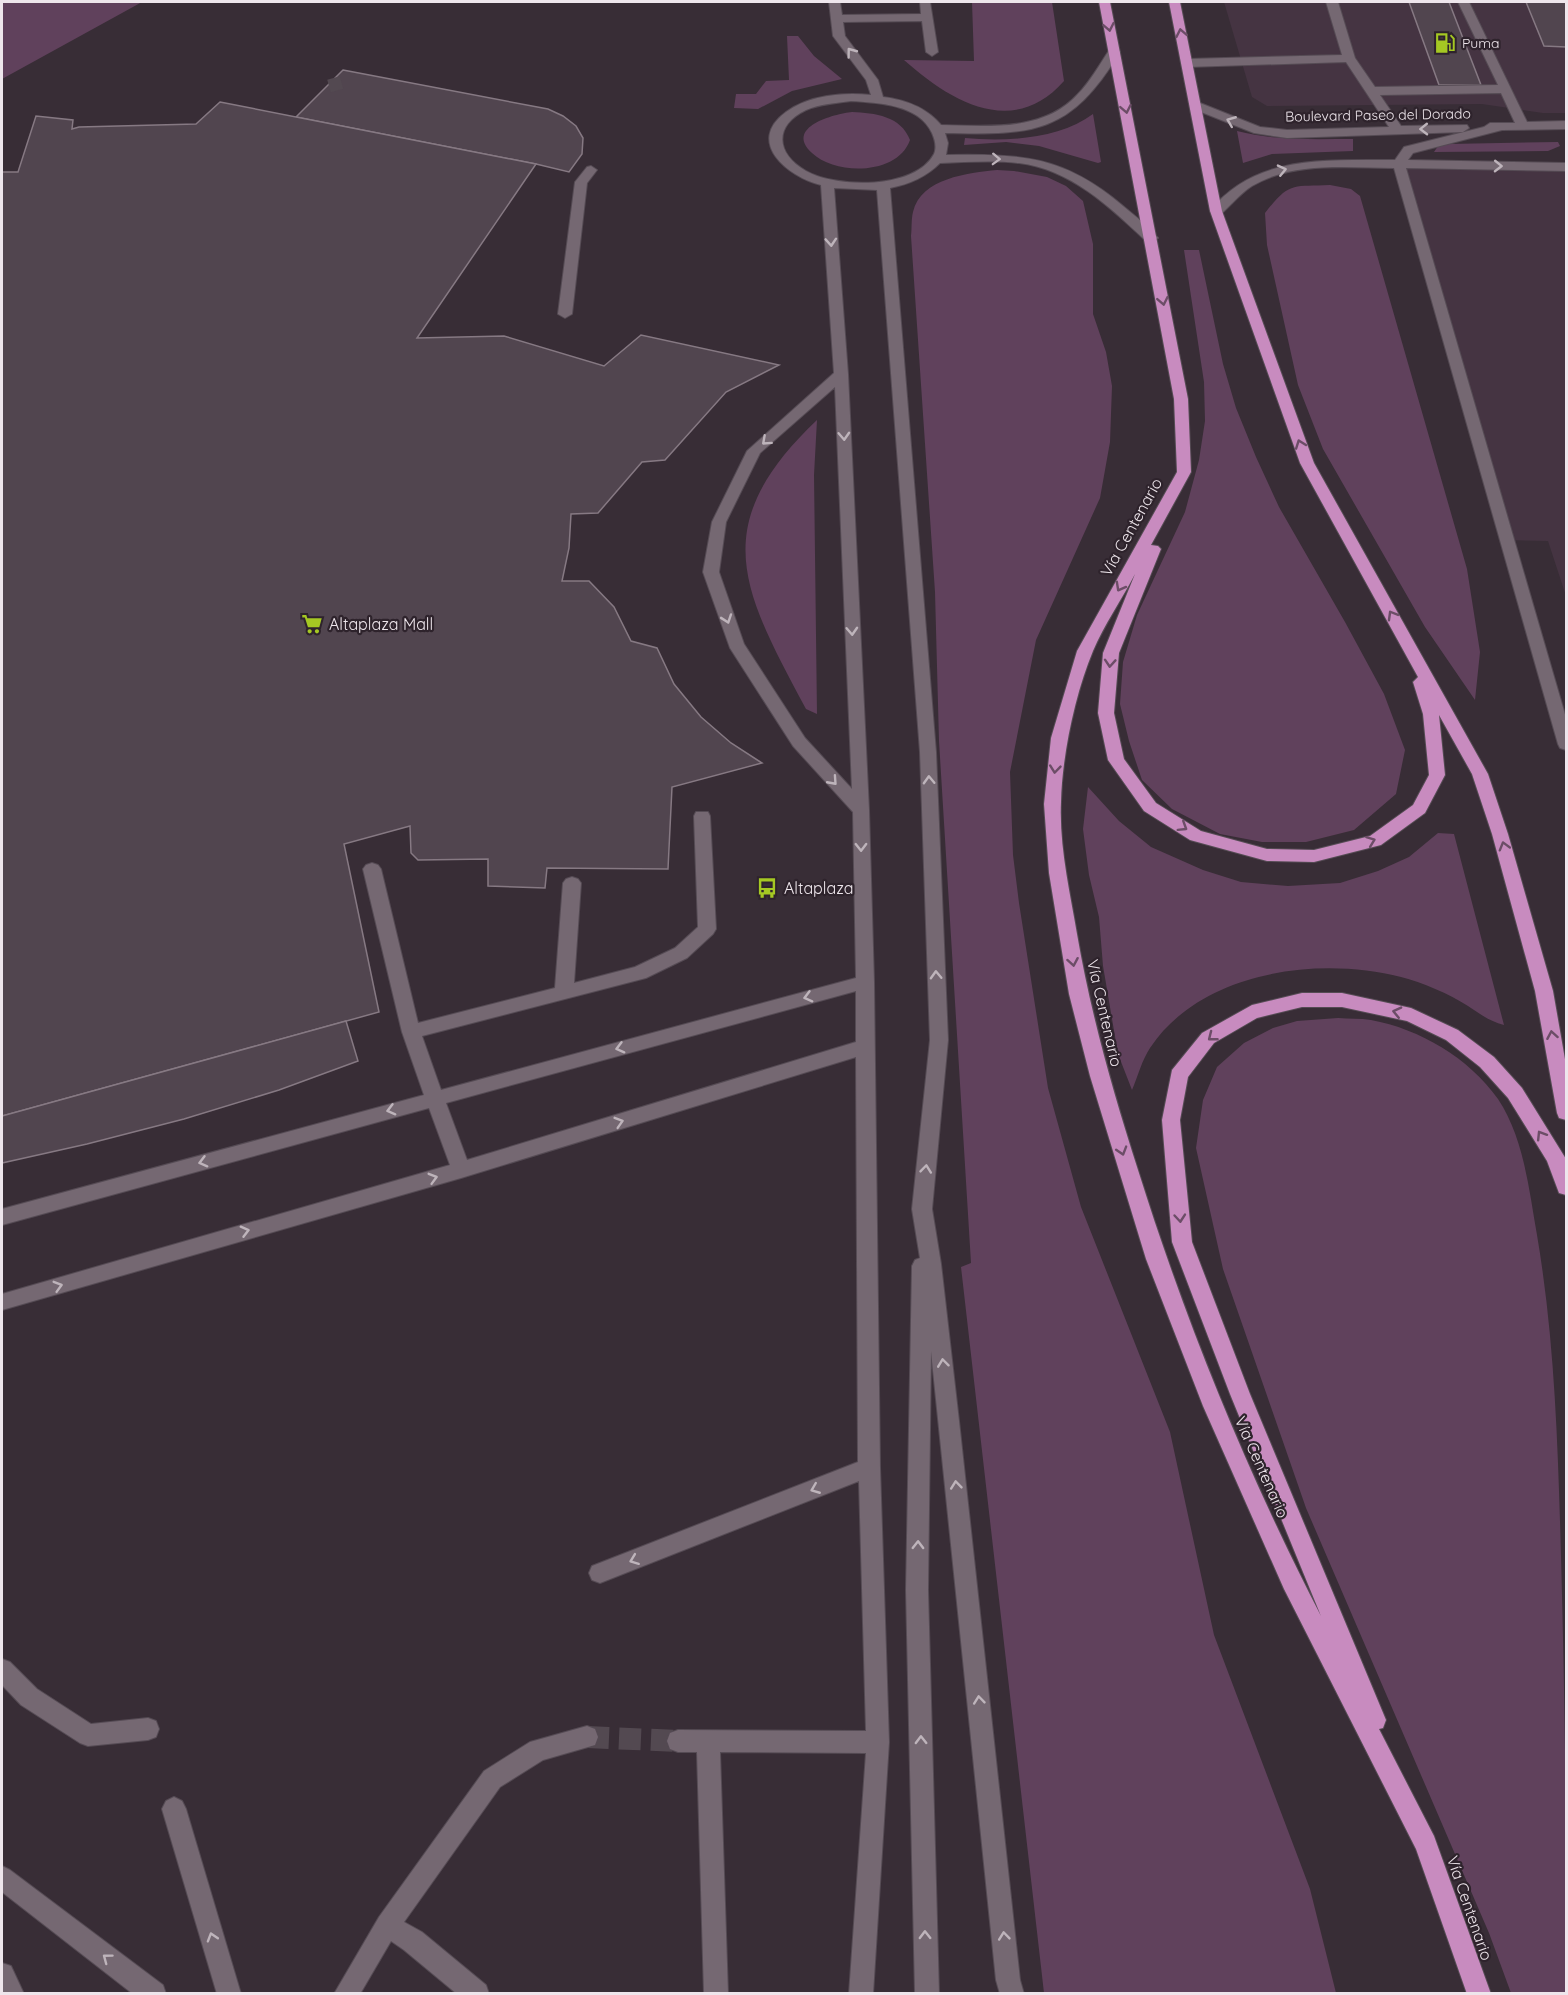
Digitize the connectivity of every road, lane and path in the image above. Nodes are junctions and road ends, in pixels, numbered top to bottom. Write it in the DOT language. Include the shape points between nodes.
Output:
graph roads {
  1 [pos="835,2"];
  2 [pos="925,2"];
  3 [pos="1104,2"];
  4 [pos="1175,2"];
  5 [pos="1332,2"];
  6 [pos="1464,2"];
  7 [pos="927,17"];
  8 [pos="837,19"];
  9 [pos="932,52"];
  10 [pos="1114,52"];
  11 [pos="1349,58"];
  12 [pos="1187,63"];
  13 [pos="1505,89"];
  14 [pos="1371,91"];
  15 [pos="878,99"];
  16 [pos="1195,105"];
  17 [pos="1566,125"];
  18 [pos="1523,126"];
  19 [pos="1501,127"];
  20 [pos="939,129"];
  21 [pos="1397,129"];
  22 [pos="938,159"];
  23 [pos="1399,164"];
  24 [pos="1566,167"];
  25 [pos="591,170"];
  26 [pos="827,183"];
  27 [pos="883,185"];
  28 [pos="1216,211"];
  29 [pos="1151,238"];
  30 [pos="565,314"];
  31 [pos="841,374"];
  32 [pos="1184,472"];
  33 [pos="1408,642"];
  34 [pos="1566,744"];
  35 [pos="861,810"];
  36 [pos="702,816"];
  37 [pos="372,869"];
  38 [pos="572,883"];
  39 [pos="865,982"];
  40 [pos="564,991"];
  41 [pos="411,1032"];
  42 [pos="866,1047"];
  43 [pos="433,1098"];
  44 [pos="1566,1113"];
  45 [pos="460,1170"];
  46 [pos="1566,1187"];
  47 [pos="922,1209"];
  48 [pos="2,1217"];
  49 [pos="2,1302"];
  50 [pos="869,1467"];
  51 [pos="600,1573"];
  52 [pos="2,1671"];
  53 [pos="148,1729"];
  54 [pos="586,1737"];
  55 [pos="678,1741"];
  56 [pos="708,1742"];
  57 [pos="878,1742"];
  58 [pos="174,1809"];
  59 [pos="1426,1844"];
  60 [pos="2,1878"];
  61 [pos="387,1925"];
  62 [pos="2,1975"];
  63 [pos="12,1994"];
  64 [pos="154,1994"];
  65 [pos="229,1994"];
  66 [pos="346,1994"];
  67 [pos="477,1994"];
  68 [pos="716,1994"];
  69 [pos="861,1994"];
  70 [pos="927,1994"];
  71 [pos="1012,1994"];
  72 [pos="1479,1994"];
  1 -- 8 [label="street"];
  2 -- 7 [label="street"];
  3 -- 10 [label="highway, Vía Centenario, one-way"];
  12 -- 4 [label="highway, one-way"];
  5 -- 11 [label="street"];
  6 -- 13 [label="street"];
  7 -- 8 [label="street"];
  7 -- 9 [label="street"];
  15 -- 8 [label="street, one-way" via="872,80 839,36"];
  10 -- 20 [label="street" via="1083,98 1054,119 1027,127"];
  10 -- 29 [label="highway, Vía Centenario, one-way"];
  11 -- 12 [label="street"];
  11 -- 14 [label="street"];
  12 -- 16 [label="highway"];
  13 -- 14 [label="street"];
  13 -- 18 [label="street"];
  14 -- 21 [label="street"];
  15 -- 20 [label="street" via="905,105"];
  15 -- 26 [label="street" via="824,101 800,109 783,121 775,135 780,158 792,169"];
  21 -- 16 [label="street, Boulevard Paseo del Dorado, one-way" via="1287,134 1258,130"];
  16 -- 28 [label="highway"];
  17 -- 18 [label="street, Boulevard Paseo del Dorado"];
  18 -- 19 [label="street, Boulevard Paseo del Dorado"];
  19 -- 21 [label="street, Boulevard Paseo del Dorado, one-way"];
  19 -- 23 [label="street" via="1408,150"];
  20 -- 22 [label="street" via="943,144"];
  22 -- 27 [label="street" via="907,180"];
  22 -- 29 [label="street, one-way" via="1003,159 1044,164 1104,196"];
  23 -- 24 [label="street, one-way"];
  28 -- 23 [label="street, one-way" via="1247,184 1275,171 1304,165"];
  23 -- 34 [label="street"];
  25 -- 30 [label="street" via="582,182"];
  26 -- 27 [label="street"];
  26 -- 31 [label="street, one-way"];
  47 -- 27 [label="street, one-way" via="939,1040 928,752"];
  33 -- 28 [label="highway, one-way" via="1307,463"];
  29 -- 32 [label="highway, Vía Centenario, one-way" via="1181,399"];
  31 -- 35 [label="street, one-way"];
  31 -- 35 [label="street, one-way" via="754,451 719,522 711,572 736,644 799,742"];
  32 -- 33 [label="highway, one-way" via="1111,653 1106,713 1116,760 1150,807 1196,836 1267,855 1314,856 1375,841 1419,809 1437,775 1431,714"];
  32 -- 59 [label="highway, Vía Centenario, one-way" via="1085,651 1059,738 1052,804 1058,873 1078,994 1099,1076 1156,1259 1213,1406 1292,1582"];
  44 -- 33 [label="highway, one-way" via="1544,991 1497,824 1480,774"];
  35 -- 39 [label="street, one-way"];
  36 -- 40 [label="street" via="707,928 681,953 640,973"];
  37 -- 41 [label="street"];
  38 -- 40 [label="street"];
  39 -- 42 [label="street"];
  39 -- 43 [label="street, one-way"];
  40 -- 41 [label="street"];
  41 -- 43 [label="street"];
  45 -- 42 [label="street, one-way"];
  42 -- 50 [label="street"];
  43 -- 45 [label="street"];
  43 -- 48 [label="street, one-way"];
  49 -- 45 [label="street, one-way"];
  46 -- 59 [label="highway, one-way" via="1556,1159 1515,1093 1487,1062 1452,1035 1411,1015 1342,1000 1302,1000 1252,1012 1208,1038 1179,1075 1171,1120 1182,1242 1240,1394"];
  70 -- 47 [label="street, one-way" via="917,1590"];
  71 -- 47 [label="street, one-way"];
  50 -- 51 [label="street, one-way"];
  50 -- 57 [label="street"];
  52 -- 53 [label="street" via="29,1697 88,1735"];
  54 -- 61 [label="street" via="538,1750 492,1779"];
  55 -- 56 [label="street"];
  56 -- 57 [label="street"];
  56 -- 68 [label="street"];
  57 -- 69 [label="street"];
  65 -- 58 [label="street, one-way"];
  59 -- 72 [label="highway, Vía Centenario"];
  64 -- 60 [label="street, one-way"];
  61 -- 66 [label="street"];
  61 -- 67 [label="street" via="413,1941"];
  62 -- 63 [label="street"];
}
